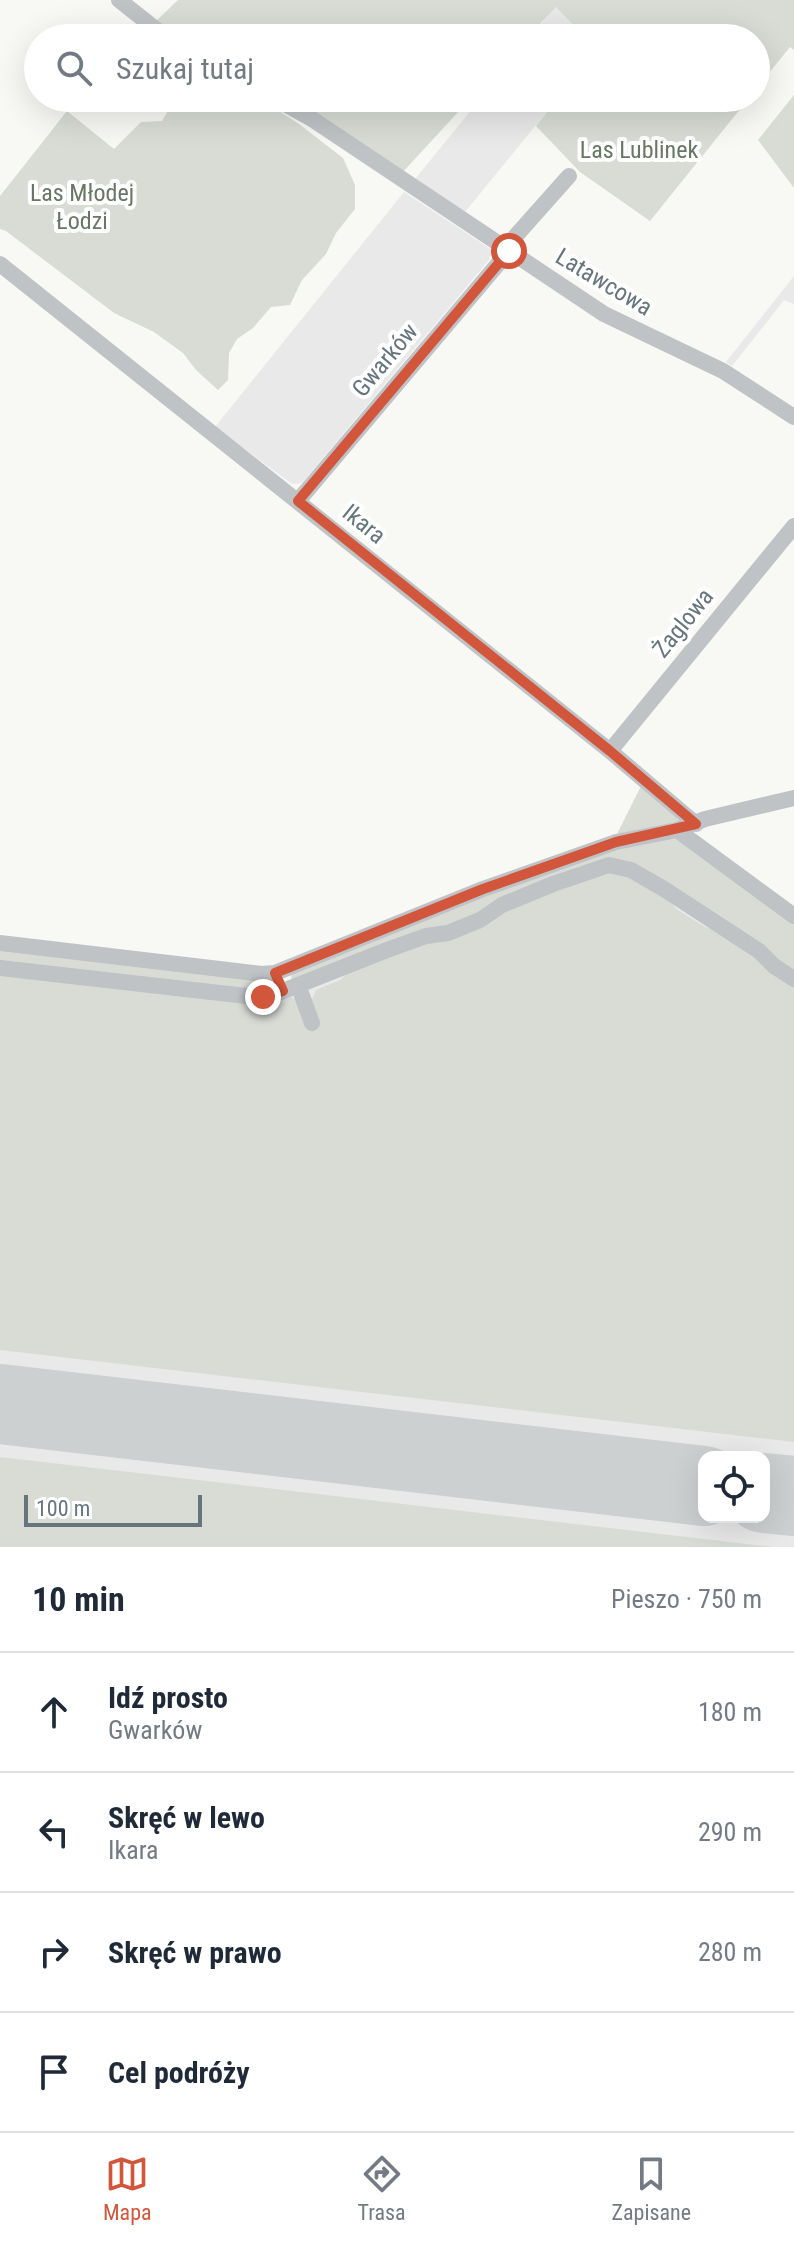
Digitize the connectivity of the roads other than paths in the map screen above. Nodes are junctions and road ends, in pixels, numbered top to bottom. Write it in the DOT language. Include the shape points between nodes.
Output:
graph roads {
  1 [pos="119,0"];
  2 [pos="139,6"];
  3 [pos="155,24"];
  4 [pos="299,112"];
  5 [pos="569,176"];
  6 [pos="507,250"];
  7 [pos="0,264"];
  8 [pos="794,417"];
  9 [pos="298,501"];
  10 [pos="794,526"];
  11 [pos="610,751"];
  12 [pos="794,798"];
  13 [pos="696,824"];
  14 [pos="677,830"];
  15 [pos="794,916"];
  16 [pos="0,943"];
  17 [pos="0,968"];
  18 [pos="275,973"];
  19 [pos="794,979"];
  20 [pos="290,988"];
  21 [pos="312,1023"];
  1 -- 2 [label="street"];
  2 -- 3 [label="street"];
  4 -- 6 [label="street, Latawcowa"];
  5 -- 6 [label="street, Gwarków"];
  6 -- 8 [label="street, Latawcowa" via="604,314 723,371"];
  6 -- 9 [label="street, Gwarków"];
  7 -- 9 [label="street, Ikara"];
  9 -- 11 [label="street, Ikara"];
  10 -- 11 [label="street, Żaglowa"];
  11 -- 13 [label="street, Ikara"];
  12 -- 13 [label="street"];
  13 -- 14 [label="street"];
  14 -- 15 [label="street"];
  14 -- 18 [label="street" via="616,842 483,889"];
  16 -- 18 [label="street"];
  17 -- 20 [label="street" via="255,997"];
  18 -- 20 [label="street"];
  19 -- 20 [label="street" via="664,889 631,870 609,865 540,889 448,933 421,938"];
  20 -- 21 [label="street"];
}
